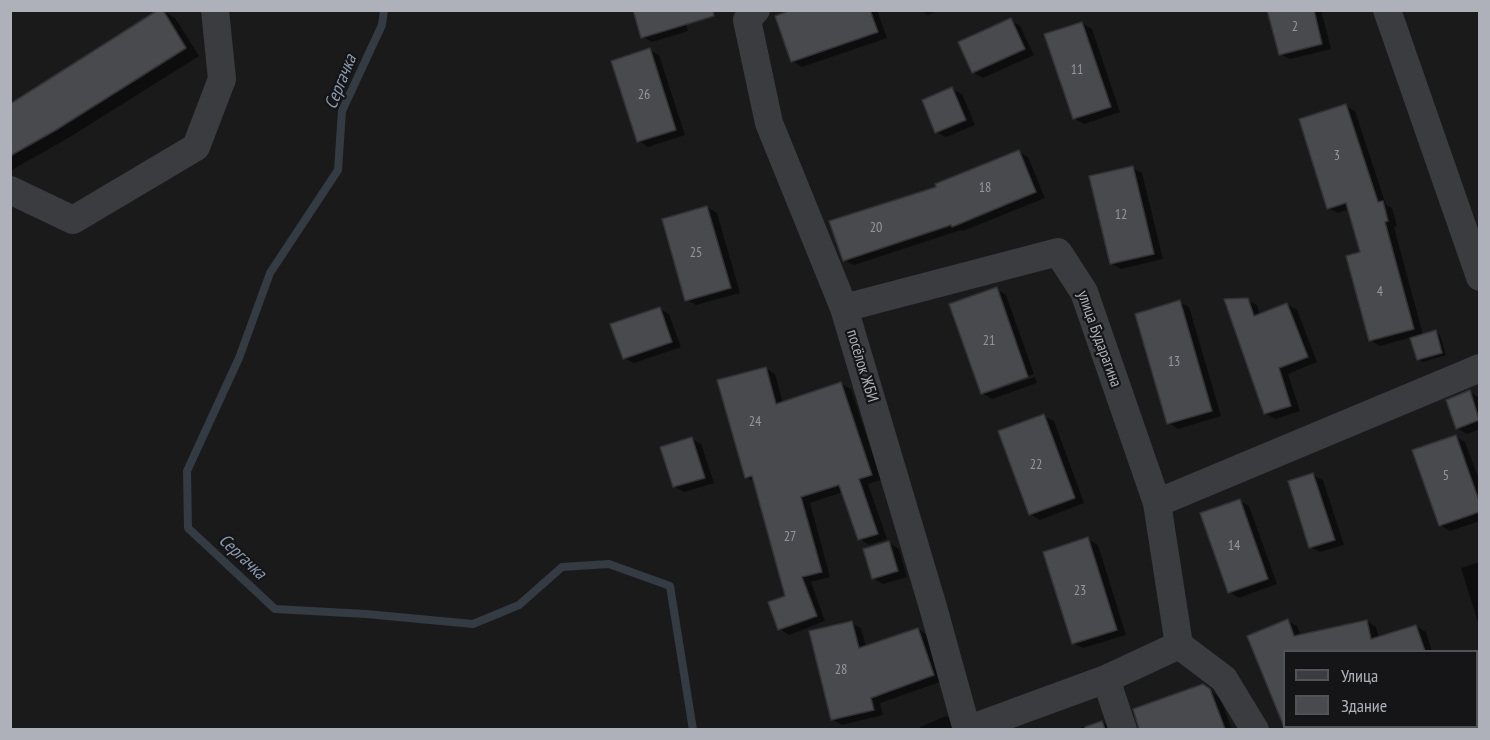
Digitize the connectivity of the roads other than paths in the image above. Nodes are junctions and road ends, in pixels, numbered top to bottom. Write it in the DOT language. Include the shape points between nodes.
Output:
graph roads {
  1 [pos="215,10"];
  2 [pos="756,10"];
  3 [pos="1387,10"];
  4 [pos="10,190"];
  5 [pos="1479,277"];
  6 [pos="844,308"];
  7 [pos="1479,368"];
  8 [pos="1157,503"];
  9 [pos="1179,645"];
  10 [pos="1106,679"];
  11 [pos="967,729"];
  12 [pos="1124,729"];
  13 [pos="1255,729"];
  1 -- 4 [label="street" via="222,79 196,147 73,220"];
  2 -- 6 [label="street, посёлок ЖБИ" via="747,20 769,123"];
  3 -- 5 [label="street"];
  6 -- 8 [label="street, улица Бударагина" via="1058,252 1084,292"];
  6 -- 11 [label="street, посёлок ЖБИ"];
  7 -- 8 [label="street"];
  8 -- 9 [label="street, улица Бударагина"];
  9 -- 10 [label="street"];
  9 -- 13 [label="street" via="1224,679"];
  10 -- 11 [label="street"];
  10 -- 12 [label="street"];
}
